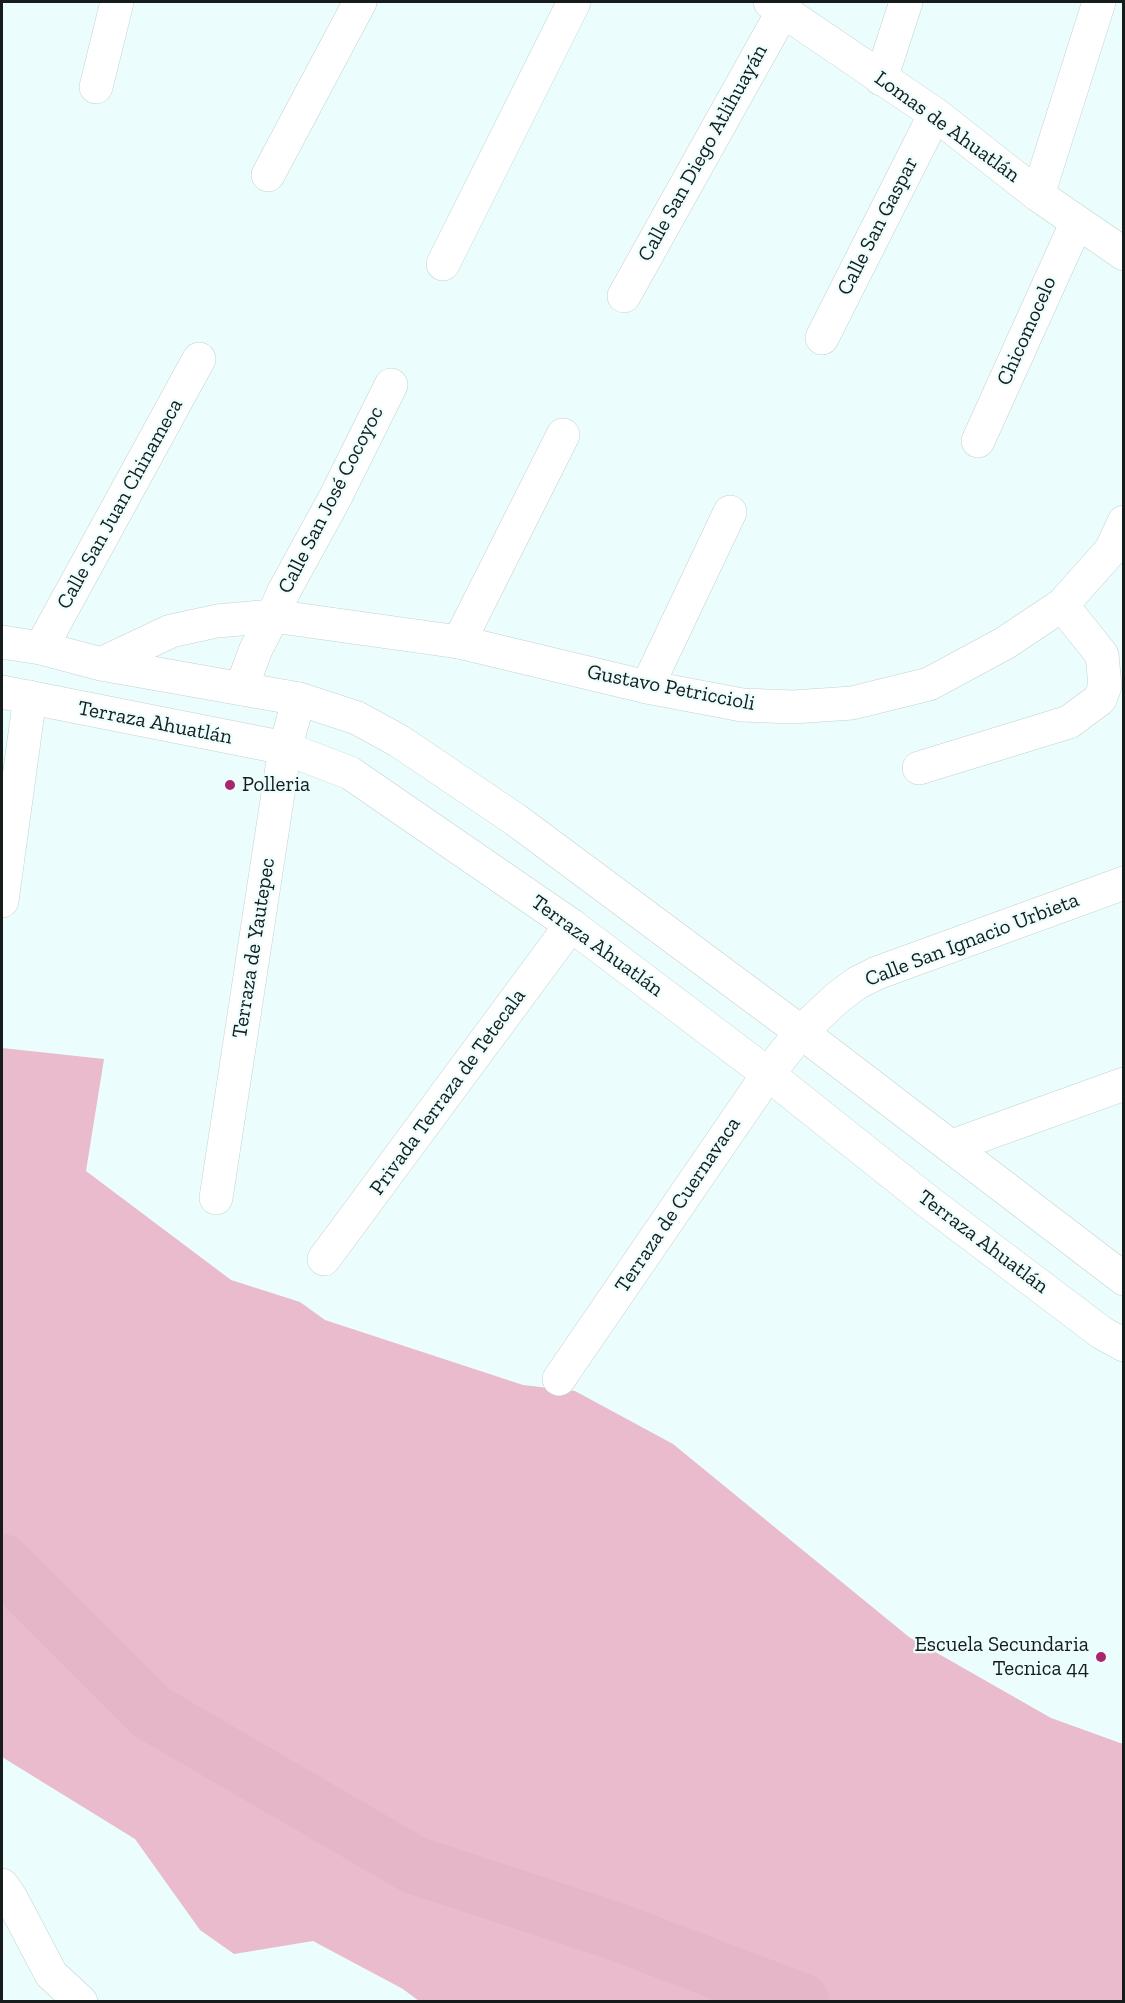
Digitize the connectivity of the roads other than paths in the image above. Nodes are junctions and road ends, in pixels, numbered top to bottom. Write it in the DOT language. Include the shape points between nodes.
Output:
graph roads {
  1 [pos="117,2"];
  2 [pos="360,2"];
  3 [pos="574,2"];
  4 [pos="906,2"];
  5 [pos="1099,2"];
  6 [pos="776,6"];
  7 [pos="881,79"];
  8 [pos="96,87"];
  9 [pos="935,114"];
  10 [pos="268,176"];
  11 [pos="1038,195"];
  12 [pos="1077,222"];
  13 [pos="1124,254"];
  14 [pos="443,264"];
  15 [pos="624,296"];
  16 [pos="822,338"];
  17 [pos="199,359"];
  18 [pos="391,385"];
  19 [pos="563,435"];
  20 [pos="978,441"];
  21 [pos="730,512"];
  22 [pos="1124,522"];
  23 [pos="1062,605"];
  24 [pos="273,616"];
  25 [pos="2,642"];
  26 [pos="459,642"];
  27 [pos="41,648"];
  28 [pos="101,664"];
  29 [pos="647,687"];
  30 [pos="241,689"];
  31 [pos="16,695"];
  32 [pos="299,699"];
  33 [pos="285,748"];
  34 [pos="919,768"];
  35 [pos="1124,883"];
  36 [pos="2,901"];
  37 [pos="571,925"];
  38 [pos="801,1032"];
  39 [pos="768,1074"];
  40 [pos="1124,1083"];
  41 [pos="952,1146"];
  42 [pos="216,1198"];
  43 [pos="324,1259"];
  44 [pos="1124,1279"];
  45 [pos="1124,1345"];
  46 [pos="558,1379"];
  47 [pos="2,1886"];
  48 [pos="81,2001"];
  1 -- 8 [label="street"];
  2 -- 10 [label="street"];
  3 -- 14 [label="street"];
  4 -- 7 [label="street"];
  5 -- 11 [label="street"];
  6 -- 7 [label="street, Lomas de Ahuatlán"];
  6 -- 15 [label="street, Calle San Diego Atlihuayán"];
  7 -- 9 [label="street, Lomas de Ahuatlán"];
  9 -- 11 [label="street, Lomas de Ahuatlán"];
  9 -- 16 [label="street, Calle San Gaspar"];
  11 -- 12 [label="street, Lomas de Ahuatlán"];
  12 -- 13 [label="street, Lomas de Ahuatlán"];
  12 -- 20 [label="street, Chicomocelo"];
  17 -- 27 [label="street, Calle San Juan Chinameca"];
  18 -- 24 [label="street, Calle San José Cocoyoc"];
  19 -- 26 [label="street"];
  21 -- 29 [label="street"];
  22 -- 23 [label="street, Gustavo Petriccioli" via="1111,550"];
  23 -- 29 [label="street, Gustavo Petriccioli" via="1005,643 929,684 852,703 742,705"];
  23 -- 34 [label="street" via="1101,655 1105,686 1101,699 1069,723"];
  24 -- 26 [label="street, Gustavo Petriccioli"];
  24 -- 28 [label="street, Gustavo Petriccioli" via="217,621 171,631"];
  24 -- 30 [label="street"];
  25 -- 27 [label="street"];
  26 -- 29 [label="street, Gustavo Petriccioli"];
  27 -- 28 [label="street"];
  28 -- 30 [label="street"];
  30 -- 32 [label="street"];
  31 -- 33 [label="street, Terraza Ahuatlán"];
  31 -- 36 [label="street"];
  32 -- 33 [label="street, Terraza de Yautepec"];
  32 -- 38 [label="street" via="357,718 399,741 516,820"];
  33 -- 37 [label="street, Terraza Ahuatlán" via="350,772"];
  33 -- 42 [label="street, Terraza de Yautepec"];
  35 -- 38 [label="street, Calle San Ignacio Urbieta" via="877,973 837,998"];
  37 -- 39 [label="street, Terraza Ahuatlán"];
  37 -- 43 [label="street, Privada Terraza de Tetecala"];
  38 -- 39 [label="street, Terraza de Cuernavaca"];
  38 -- 41 [label="street"];
  39 -- 45 [label="street, Terraza Ahuatlán" via="954,1221 1102,1333"];
  39 -- 46 [label="street, Terraza de Cuernavaca"];
  40 -- 41 [label="street"];
  41 -- 44 [label="street"];
  47 -- 48 [label="street" via="51,1974"];
}
